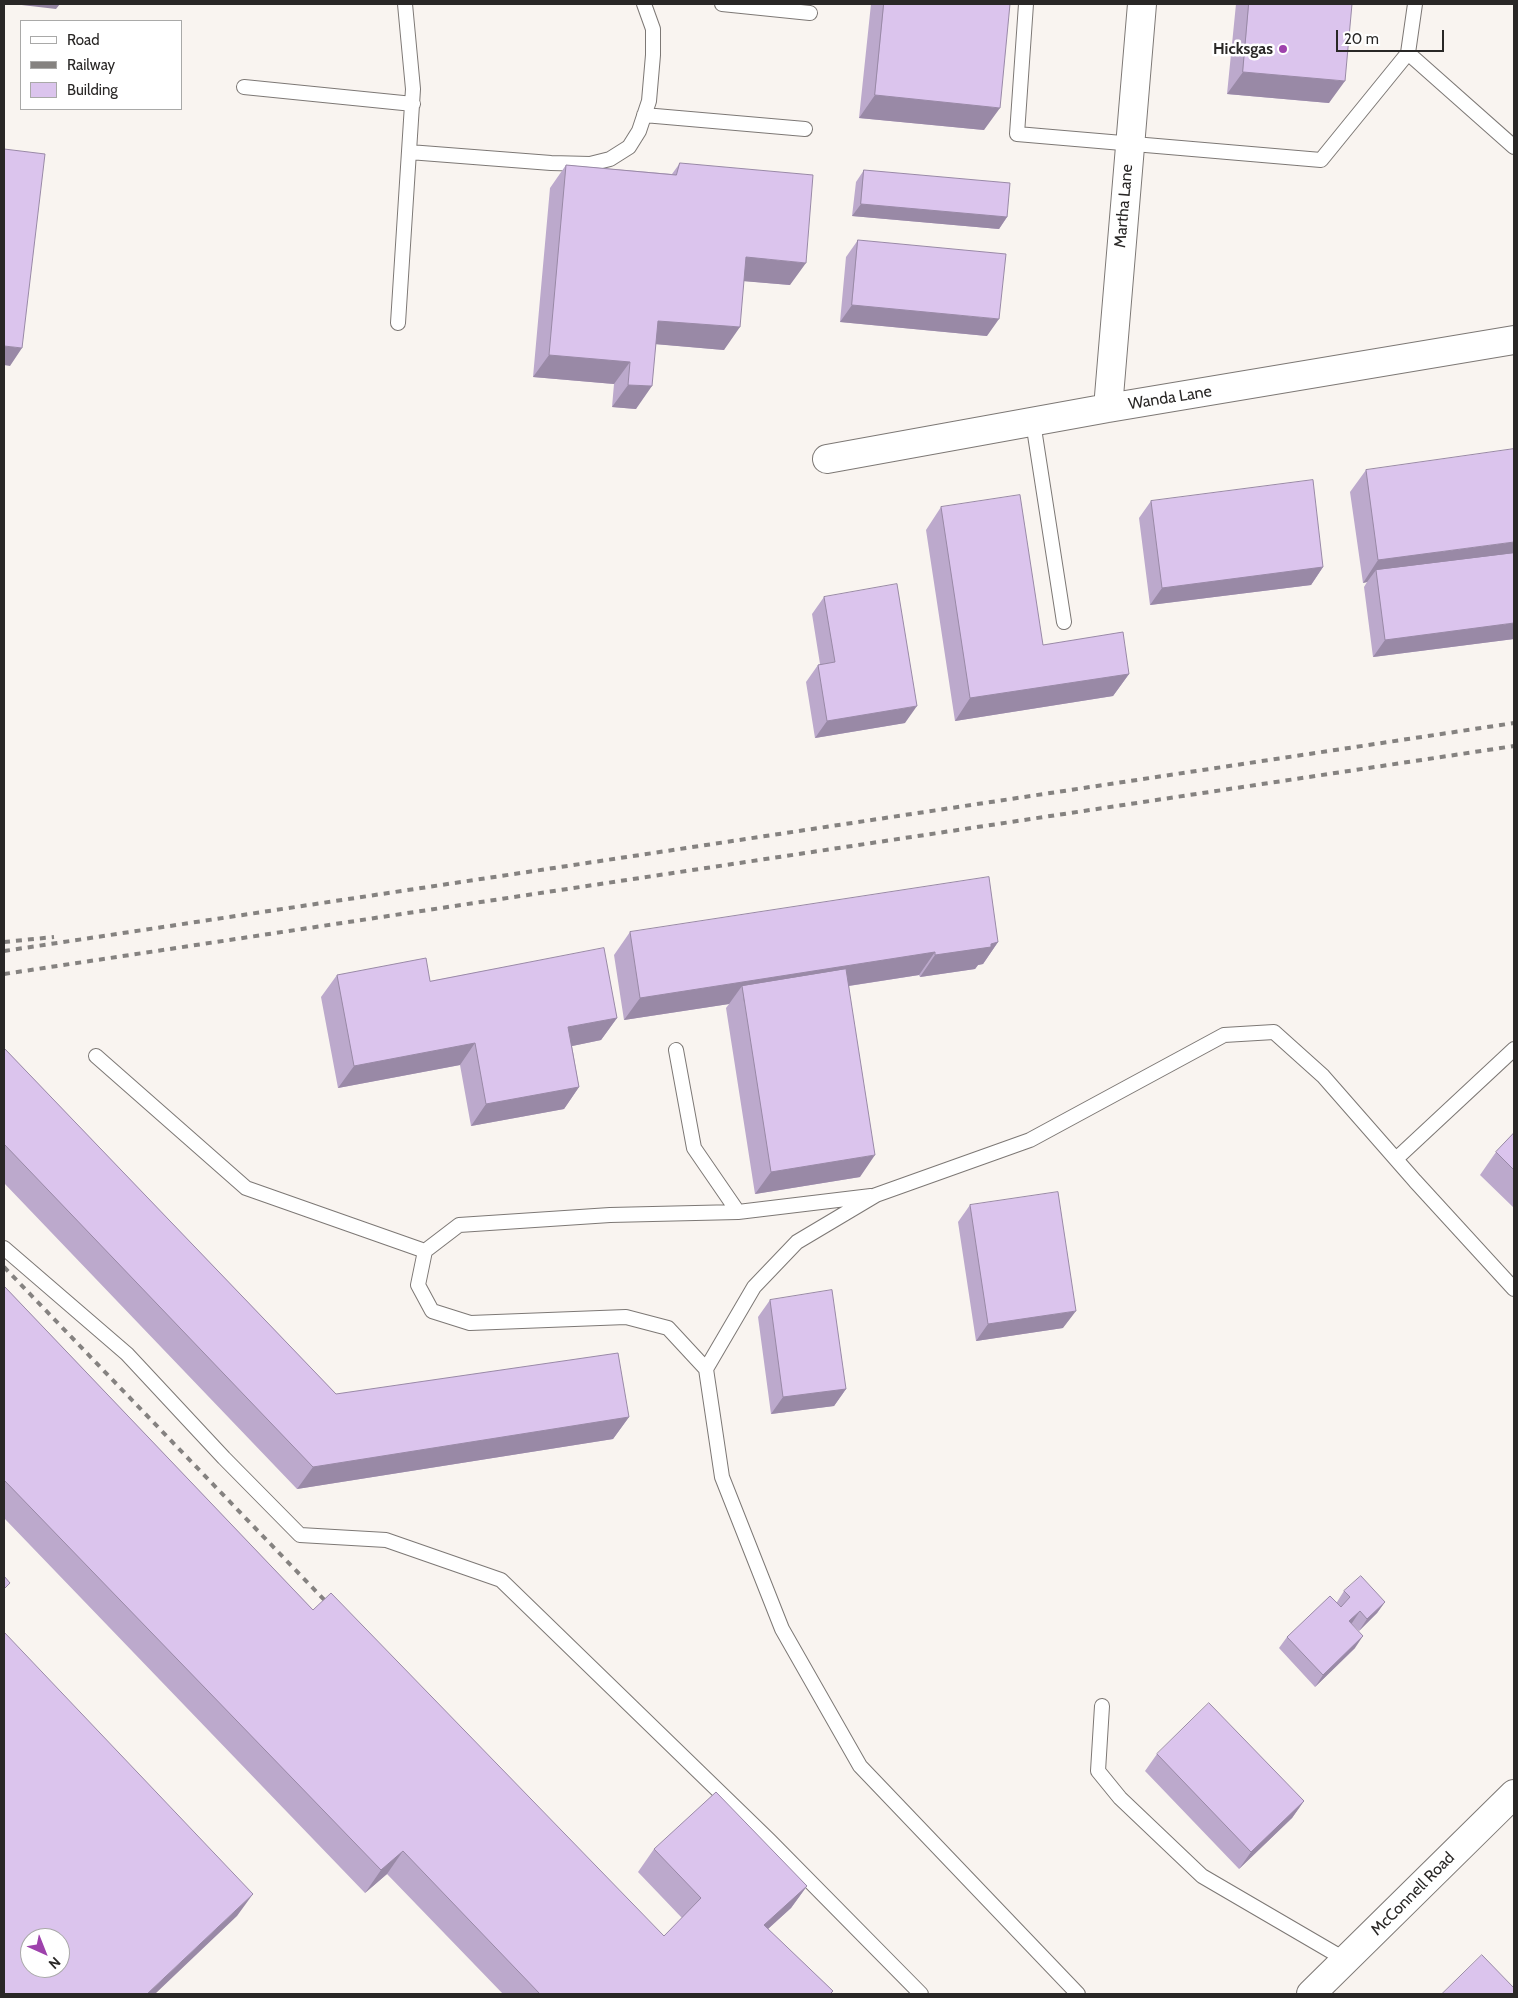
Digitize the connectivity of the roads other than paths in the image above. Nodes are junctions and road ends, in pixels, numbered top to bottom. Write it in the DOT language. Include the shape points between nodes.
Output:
graph roads {
  1 [pos="405,4"];
  2 [pos="644,4"];
  3 [pos="722,4"];
  4 [pos="1026,4"];
  5 [pos="1142,4"];
  6 [pos="1415,4"];
  7 [pos="810,14"];
  8 [pos="1408,53"];
  9 [pos="244,87"];
  10 [pos="413,104"];
  11 [pos="644,115"];
  12 [pos="805,129"];
  13 [pos="1129,144"];
  14 [pos="1514,147"];
  15 [pos="410,152"];
  16 [pos="398,324"];
  17 [pos="1514,340"];
  18 [pos="1108,408"];
  19 [pos="1033,422"];
  20 [pos="826,460"];
  21 [pos="1064,622"];
  22 [pos="1514,1049"];
  23 [pos="676,1050"];
  24 [pos="96,1056"];
  25 [pos="1396,1159"];
  26 [pos="876,1195"];
  27 [pos="738,1212"];
  28 [pos="4,1248"];
  29 [pos="425,1252"];
  30 [pos="1514,1290"];
  31 [pos="706,1369"];
  32 [pos="1102,1706"];
  33 [pos="1514,1794"];
  34 [pos="1346,1960"];
  35 [pos="921,1994"];
  36 [pos="1078,1994"];
  37 [pos="1311,1994"];
  1 -- 10 [label="lane"];
  2 -- 11 [label="lane" via="653,29 654,55 649,101"];
  3 -- 7 [label="lane"];
  4 -- 13 [label="lane" via="1017,134"];
  5 -- 13 [label="street, Martha Lane"];
  6 -- 8 [label="lane"];
  8 -- 13 [label="lane" via="1321,160"];
  8 -- 14 [label="lane"];
  9 -- 10 [label="lane"];
  10 -- 15 [label="lane"];
  11 -- 12 [label="lane"];
  11 -- 15 [label="lane" via="629,147 610,159 590,164"];
  13 -- 18 [label="street, Martha Lane"];
  15 -- 16 [label="lane"];
  17 -- 18 [label="street, Wanda Lane"];
  18 -- 19 [label="street, Wanda Lane"];
  19 -- 20 [label="street, Wanda Lane"];
  19 -- 21 [label="lane"];
  22 -- 25 [label="lane"];
  23 -- 27 [label="lane" via="694,1148"];
  24 -- 29 [label="lane" via="246,1188"];
  25 -- 26 [label="lane" via="1323,1076 1274,1032 1224,1035 1030,1140"];
  25 -- 30 [label="lane"];
  26 -- 27 [label="lane"];
  26 -- 31 [label="lane" via="797,1242 754,1287"];
  27 -- 29 [label="lane" via="610,1215 459,1225"];
  28 -- 35 [label="lane" via="127,1354 300,1535 386,1540 502,1580 769,1840"];
  29 -- 31 [label="lane" via="418,1285 432,1311 470,1323 626,1317 668,1328"];
  31 -- 36 [label="lane" via="722,1477 782,1629 860,1766"];
  32 -- 34 [label="lane" via="1098,1771 1120,1798 1202,1876"];
  33 -- 34 [label="street, McConnell Road"];
  34 -- 37 [label="street, McConnell Road"];
}
